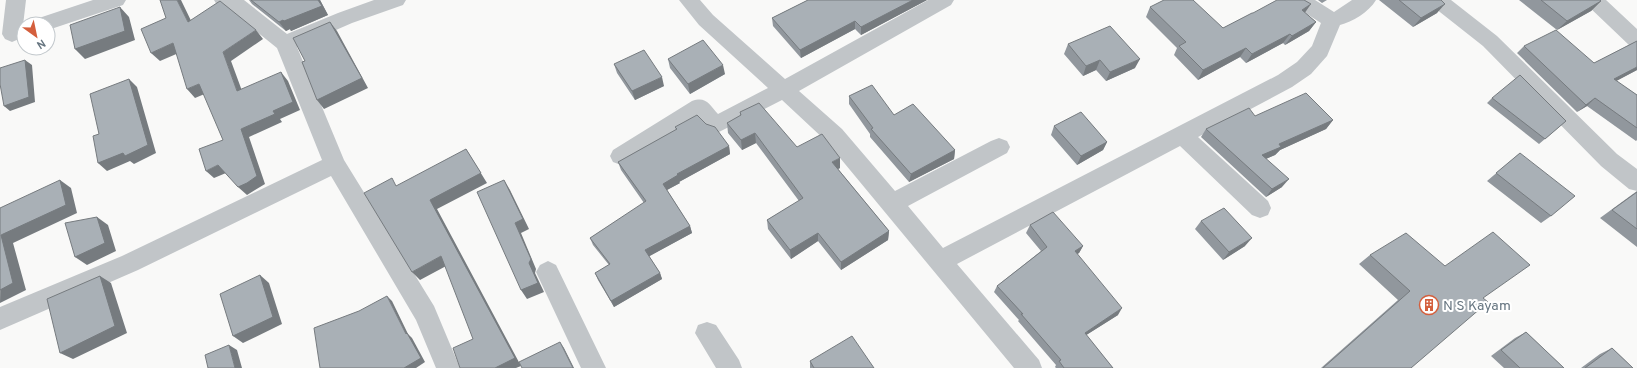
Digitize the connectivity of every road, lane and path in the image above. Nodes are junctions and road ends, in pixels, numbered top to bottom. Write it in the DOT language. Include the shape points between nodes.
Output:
graph roads {
  1 [pos="16,0"];
  2 [pos="116,0"];
  3 [pos="224,0"];
  4 [pos="396,0"];
  5 [pos="689,0"];
  6 [pos="944,0"];
  7 [pos="1300,0"];
  8 [pos="1366,0"];
  9 [pos="1438,0"];
  10 [pos="1594,0"];
  11 [pos="56,20"];
  12 [pos="1332,20"];
  13 [pos="12,34"];
  14 [pos="1637,41"];
  15 [pos="285,43"];
  16 [pos="783,90"];
  17 [pos="1182,135"];
  18 [pos="999,148"];
  19 [pos="621,156"];
  20 [pos="335,164"];
  21 [pos="1637,182"];
  22 [pos="893,203"];
  23 [pos="1260,208"];
  24 [pos="940,261"];
  25 [pos="548,272"];
  26 [pos="0,319"];
  27 [pos="707,333"];
  28 [pos="448,368"];
  29 [pos="594,368"];
  30 [pos="730,368"];
  31 [pos="1030,368"];
  1 -- 13 [label="street"];
  2 -- 11 [label="street"];
  3 -- 15 [label="street" via="236,5"];
  4 -- 15 [label="street"];
  5 -- 16 [label="street" via="706,20"];
  6 -- 16 [label="street"];
  7 -- 12 [label="street"];
  8 -- 12 [label="street" via="1343,17"];
  9 -- 21 [label="street" via="1490,41 1609,160"];
  10 -- 14 [label="street"];
  12 -- 17 [label="street" via="1320,50 1304,68 1285,81"];
  15 -- 20 [label="street"];
  16 -- 19 [label="street" via="716,125 699,107"];
  16 -- 22 [label="street" via="834,135"];
  17 -- 23 [label="street"];
  17 -- 24 [label="street"];
  18 -- 22 [label="street"];
  20 -- 26 [label="street" via="130,263"];
  20 -- 28 [label="street" via="426,314"];
  22 -- 24 [label="street"];
  24 -- 31 [label="street"];
  25 -- 29 [label="street"];
  27 -- 30 [label="street"];
}
